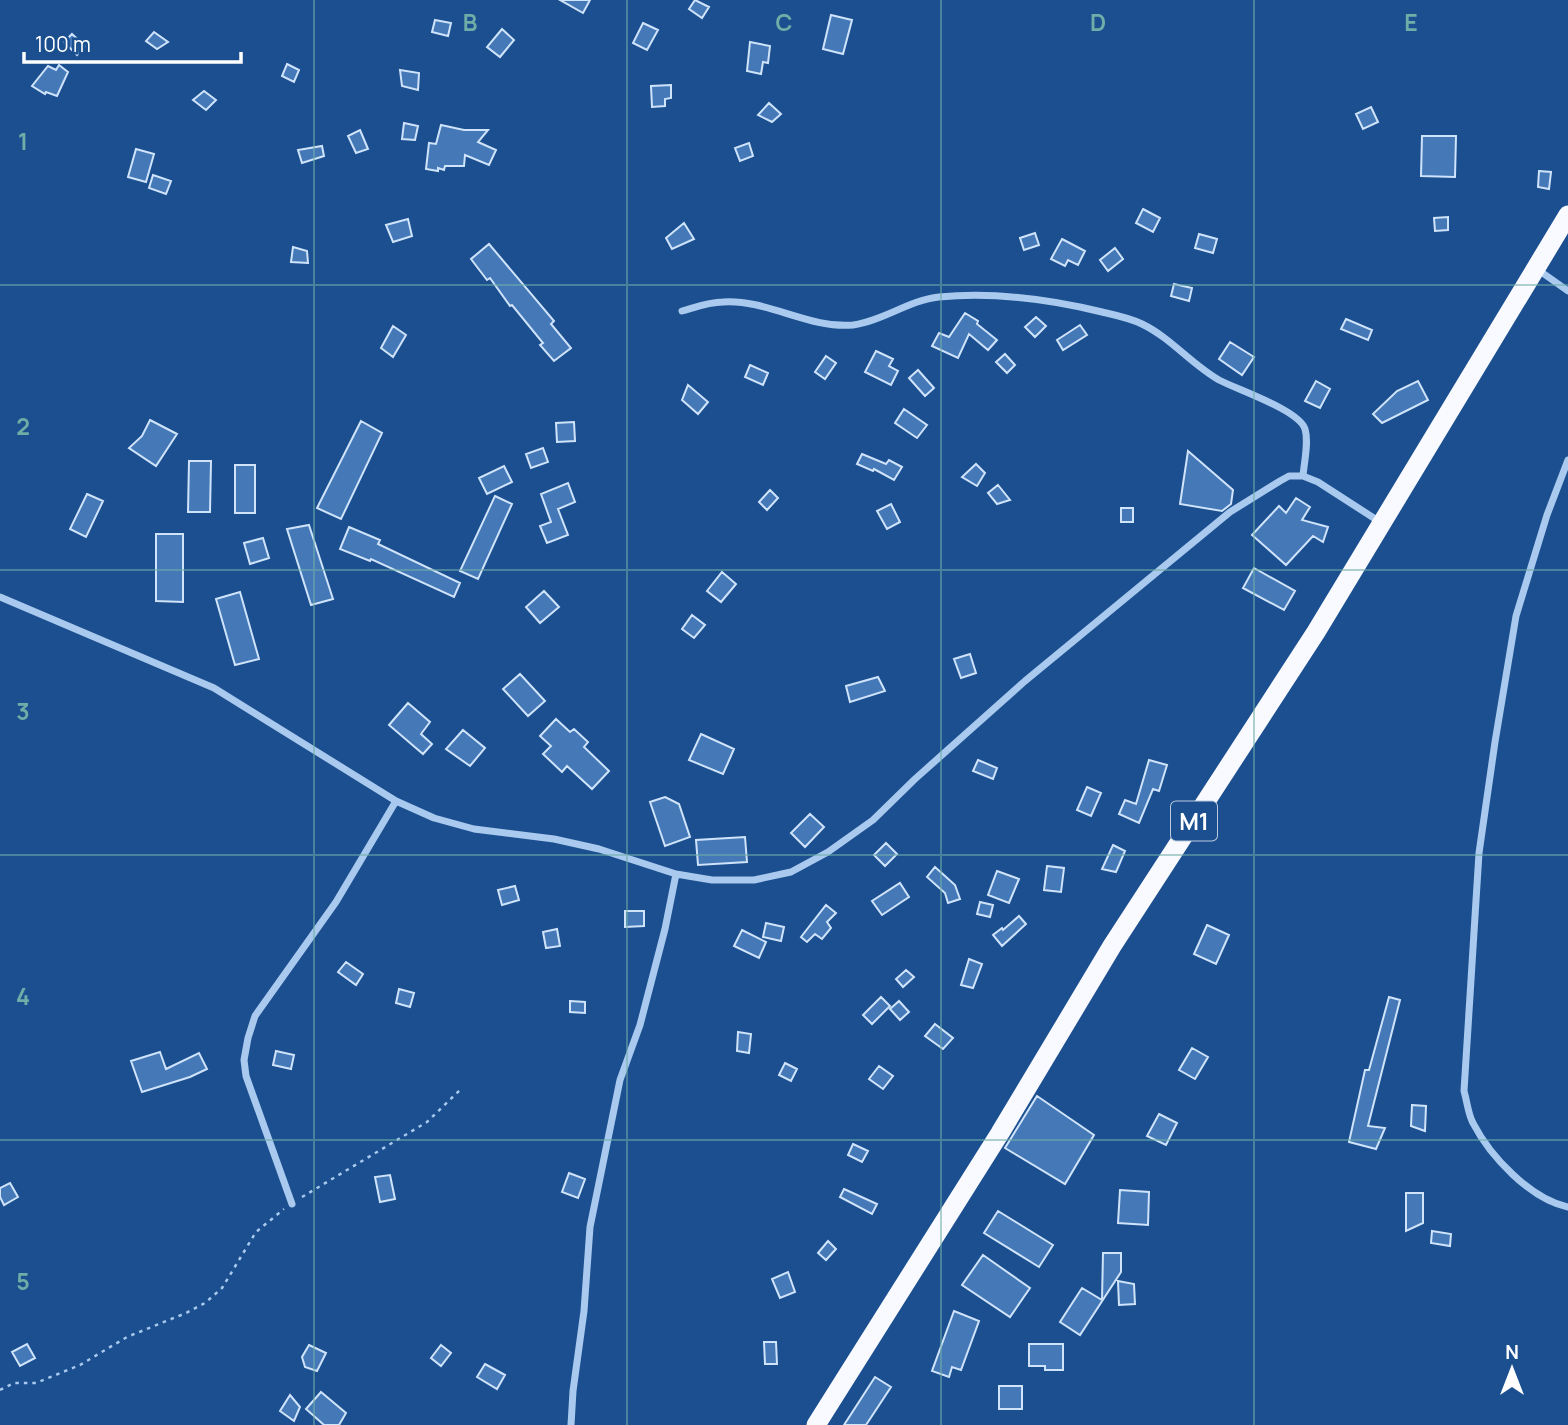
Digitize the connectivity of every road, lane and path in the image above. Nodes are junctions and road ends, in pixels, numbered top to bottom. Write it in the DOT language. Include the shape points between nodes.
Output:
graph roads {
  1 [pos="1568,215"];
  2 [pos="1536,268"];
  3 [pos="1568,291"];
  4 [pos="682,311"];
  5 [pos="1568,460"];
  6 [pos="1303,477"];
  7 [pos="1383,524"];
  8 [pos="0,597"];
  9 [pos="397,801"];
  10 [pos="676,874"];
  11 [pos="462,1088"];
  12 [pos="292,1204"];
  13 [pos="1568,1208"];
  14 [pos="0,1390"];
  15 [pos="571,1425"];
  16 [pos="816,1425"];
  1 -- 2 [label="highway, M1"];
  2 -- 3 [label="street"];
  2 -- 7 [label="highway, M1"];
  4 -- 6 [label="street" via="724,301 749,303 854,325 937,297 982,297 1034,298 1114,315 1140,322 1218,379 1300,420 1306,437"];
  5 -- 13 [label="street" via="1516,616 1495,742 1479,853 1464,1091 1471,1120 1485,1143 1540,1197"];
  6 -- 7 [label="street"];
  6 -- 10 [label="street" via="1280,481 1230,512 1025,681 873,820 828,852 791,872 754,880"];
  7 -- 16 [label="highway, M1" via="1112,946"];
  8 -- 9 [label="street" via="214,688"];
  9 -- 10 [label="street" via="474,829 599,849"];
  9 -- 12 [label="street" via="336,902 256,1016 248,1038 246,1076"];
  10 -- 15 [label="street" via="640,1025 620,1080 592,1215"];
  11 -- 12 [label="path" via="427,1122"];
  12 -- 14 [label="path" via="256,1232 222,1289 205,1303 127,1337 80,1365 36,1383"];
}
